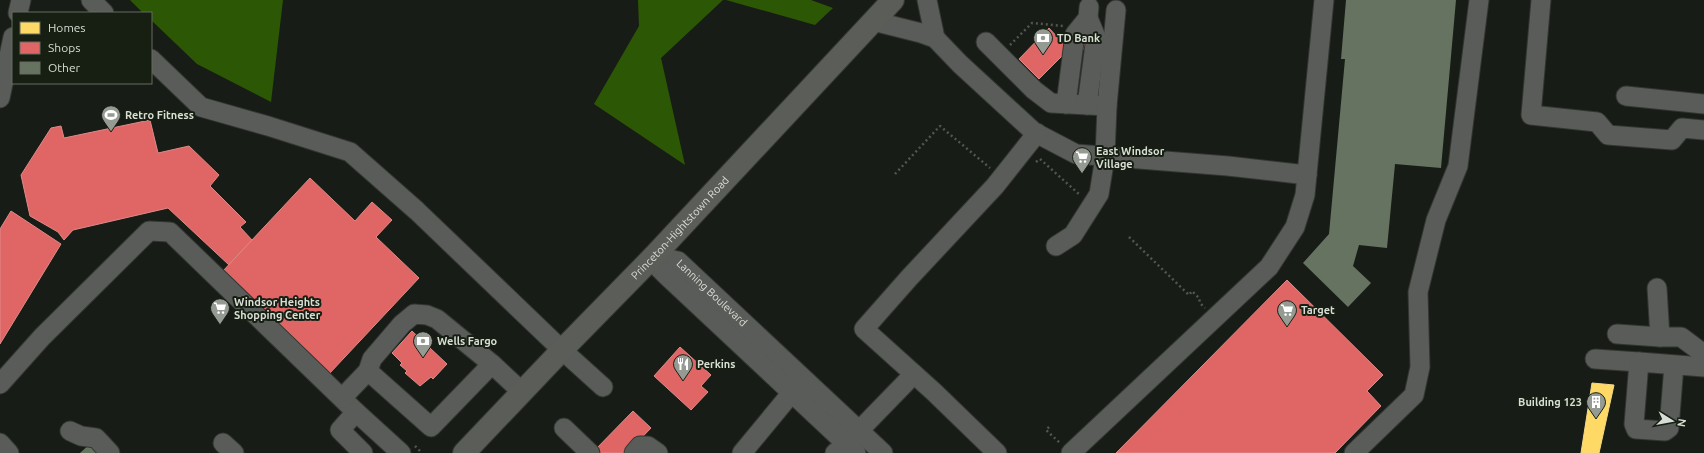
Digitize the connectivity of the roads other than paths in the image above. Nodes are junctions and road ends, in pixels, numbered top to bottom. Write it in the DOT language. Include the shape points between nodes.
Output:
graph roads {
  1 [pos="21,0"];
  2 [pos="91,0"];
  3 [pos="927,0"];
  4 [pos="1324,0"];
  5 [pos="1479,0"];
  6 [pos="1541,0"];
  7 [pos="881,8"];
  8 [pos="1116,10"];
  9 [pos="18,12"];
  10 [pos="103,12"];
  11 [pos="1088,13"];
  12 [pos="935,38"];
  13 [pos="12,42"];
  14 [pos="986,42"];
  15 [pos="152,60"];
  16 [pos="1626,96"];
  17 [pos="0,98"];
  18 [pos="1704,104"];
  19 [pos="1077,105"];
  20 [pos="1107,106"];
  21 [pos="1704,130"];
  22 [pos="1037,133"];
  23 [pos="1105,157"];
  24 [pos="1307,175"];
  25 [pos="1056,246"];
  26 [pos="654,256"];
  27 [pos="1657,288"];
  28 [pos="1617,334"];
  29 [pos="1660,337"];
  30 [pos="562,350"];
  31 [pos="1704,354"];
  32 [pos="1595,359"];
  33 [pos="1638,362"];
  34 [pos="492,364"];
  35 [pos="1674,365"];
  36 [pos="1704,367"];
  37 [pos="368,371"];
  38 [pos="914,374"];
  39 [pos="804,379"];
  40 [pos="0,384"];
  41 [pos="603,387"];
  42 [pos="522,392"];
  43 [pos="791,393"];
  44 [pos="342,398"];
  45 [pos="356,412"];
  46 [pos="70,430"];
  47 [pos="0,443"];
  48 [pos="849,445"];
  49 [pos="9,453"];
  50 [pos="110,453"];
  51 [pos="363,453"];
  52 [pos="402,453"];
  53 [pos="464,453"];
  54 [pos="576,453"];
  55 [pos="590,453"];
  56 [pos="634,453"];
  57 [pos="658,453"];
  58 [pos="742,453"];
  59 [pos="883,453"];
  60 [pos="997,453"];
  61 [pos="1071,453"];
  62 [pos="1354,453"];
  1 -- 9 [label="street"];
  2 -- 10 [label="street"];
  3 -- 12 [label="street"];
  4 -- 24 [label="street"];
  5 -- 62 [label="street" via="1458,166 1436,220 1418,292 1420,367 1414,396"];
  6 -- 21 [label="street" via="1531,115 1597,122 1608,135 1672,140 1682,128"];
  7 -- 12 [label="street" via="921,33"];
  7 -- 26 [label="main road, Princeton-Hightstown Road"];
  8 -- 20 [label="street"];
  11 -- 19 [label="street" via="1075,34"];
  12 -- 22 [label="street"];
  13 -- 17 [label="street"];
  14 -- 19 [label="street" via="1034,90 1051,103"];
  15 -- 30 [label="street" via="201,107 350,152 417,211"];
  16 -- 18 [label="street"];
  19 -- 20 [label="street"];
  20 -- 23 [label="street"];
  22 -- 23 [label="street" via="1076,154"];
  22 -- 38 [label="street" via="1001,178 864,330"];
  23 -- 24 [label="street"];
  23 -- 25 [label="street" via="1099,194 1073,235"];
  24 -- 61 [label="street" via="1305,195 1295,227 1269,267"];
  26 -- 30 [label="main road, Princeton-Hightstown Road"];
  26 -- 39 [label="street, Lanning Boulevard" via="678,261"];
  26 -- 43 [label="street, Lanning Boulevard" via="659,268"];
  27 -- 29 [label="street"];
  28 -- 29 [label="street"];
  29 -- 31 [label="street" via="1681,337"];
  30 -- 41 [label="street"];
  30 -- 42 [label="main road, Princeton-Hightstown Road"];
  32 -- 33 [label="street"];
  33 -- 35 [label="street"];
  33 -- 35 [label="street" via="1634,424 1636,429 1665,431 1669,428"];
  34 -- 37 [label="street" via="437,319 427,314 414,314 372,358"];
  34 -- 37 [label="street" via="431,427"];
  34 -- 42 [label="street"];
  35 -- 36 [label="street"];
  37 -- 44 [label="street"];
  38 -- 48 [label="street"];
  38 -- 60 [label="street"];
  39 -- 43 [label="street"];
  39 -- 48 [label="street, Lanning Boulevard"];
  40 -- 44 [label="street" via="42,337 149,231 170,232"];
  42 -- 53 [label="main road, Princeton-Hightstown Road"];
  43 -- 48 [label="street, Lanning Boulevard"];
  43 -- 58 [label="street"];
  44 -- 45 [label="street"];
  45 -- 51 [label="street" via="340,430"];
  45 -- 52 [label="street"];
  46 -- 50 [label="street" via="81,436 96,438"];
  47 -- 49 [label="street"];
  48 -- 59 [label="street, Lanning Boulevard"];
  54 -- 55 [label="street" via="564,428"];
  56 -- 57 [label="street" via="640,446 648,446"];
}
